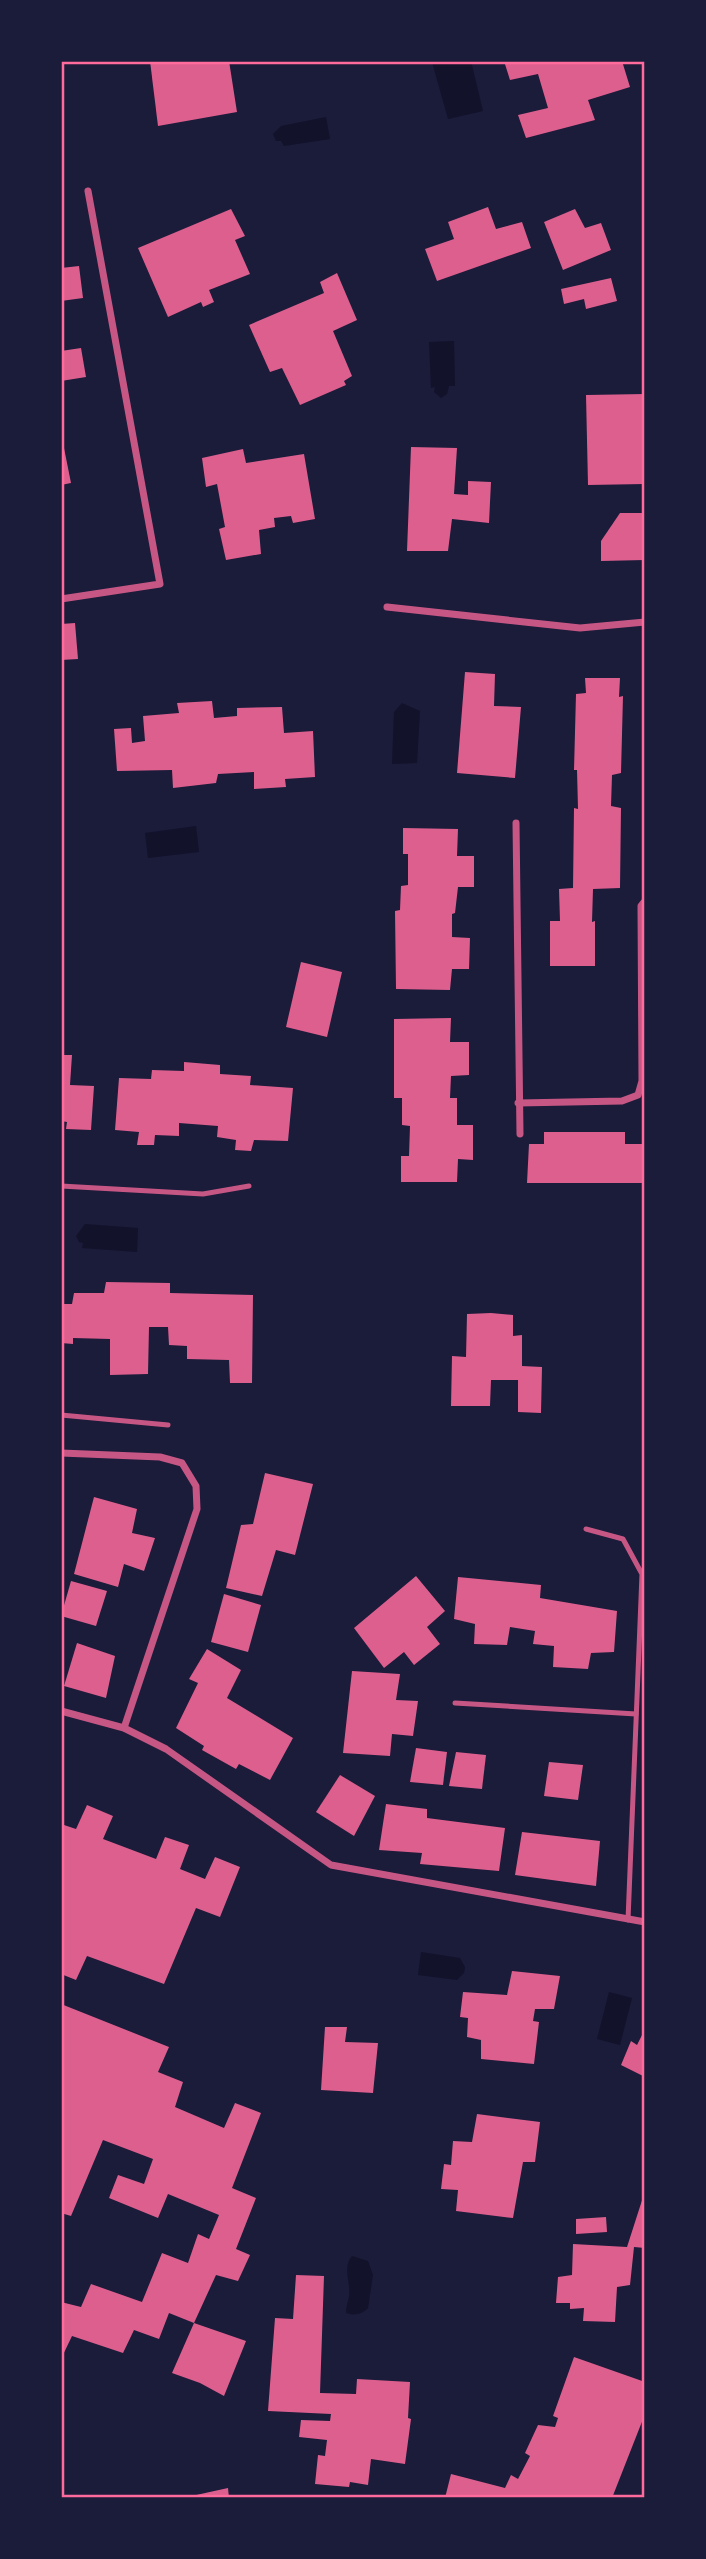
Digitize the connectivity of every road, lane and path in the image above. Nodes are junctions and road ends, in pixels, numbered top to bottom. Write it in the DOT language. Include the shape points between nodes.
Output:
graph roads {
  1 [pos="88,191"];
  2 [pos="61,599"];
  3 [pos="387,607"];
  4 [pos="645,622"];
  5 [pos="516,823"];
  6 [pos="645,901"];
  7 [pos="519,1103"];
  8 [pos="520,1134"];
  9 [pos="61,1186"];
  10 [pos="250,1186"];
  11 [pos="61,1415"];
  12 [pos="168,1425"];
  13 [pos="61,1453"];
  14 [pos="586,1529"];
  15 [pos="455,1703"];
  16 [pos="61,1711"];
  17 [pos="636,1714"];
  18 [pos="124,1728"];
  19 [pos="628,1920"];
  20 [pos="645,1922"];
  1 -- 2 [label="street" via="160,584"];
  3 -- 4 [label="street" via="580,628"];
  5 -- 7 [label="street"];
  6 -- 7 [label="street" via="641,906 642,1081 638,1095 622,1101"];
  7 -- 8 [label="street"];
  9 -- 10 [label="lane" via="203,1194"];
  11 -- 12 [label="lane"];
  13 -- 18 [label="street" via="160,1457 182,1464 196,1486 197,1509"];
  14 -- 17 [label="lane" via="623,1539 642,1574"];
  15 -- 17 [label="lane"];
  16 -- 18 [label="street"];
  17 -- 19 [label="lane"];
  18 -- 19 [label="street" via="166,1749 331,1865"];
  19 -- 20 [label="street"];
}
